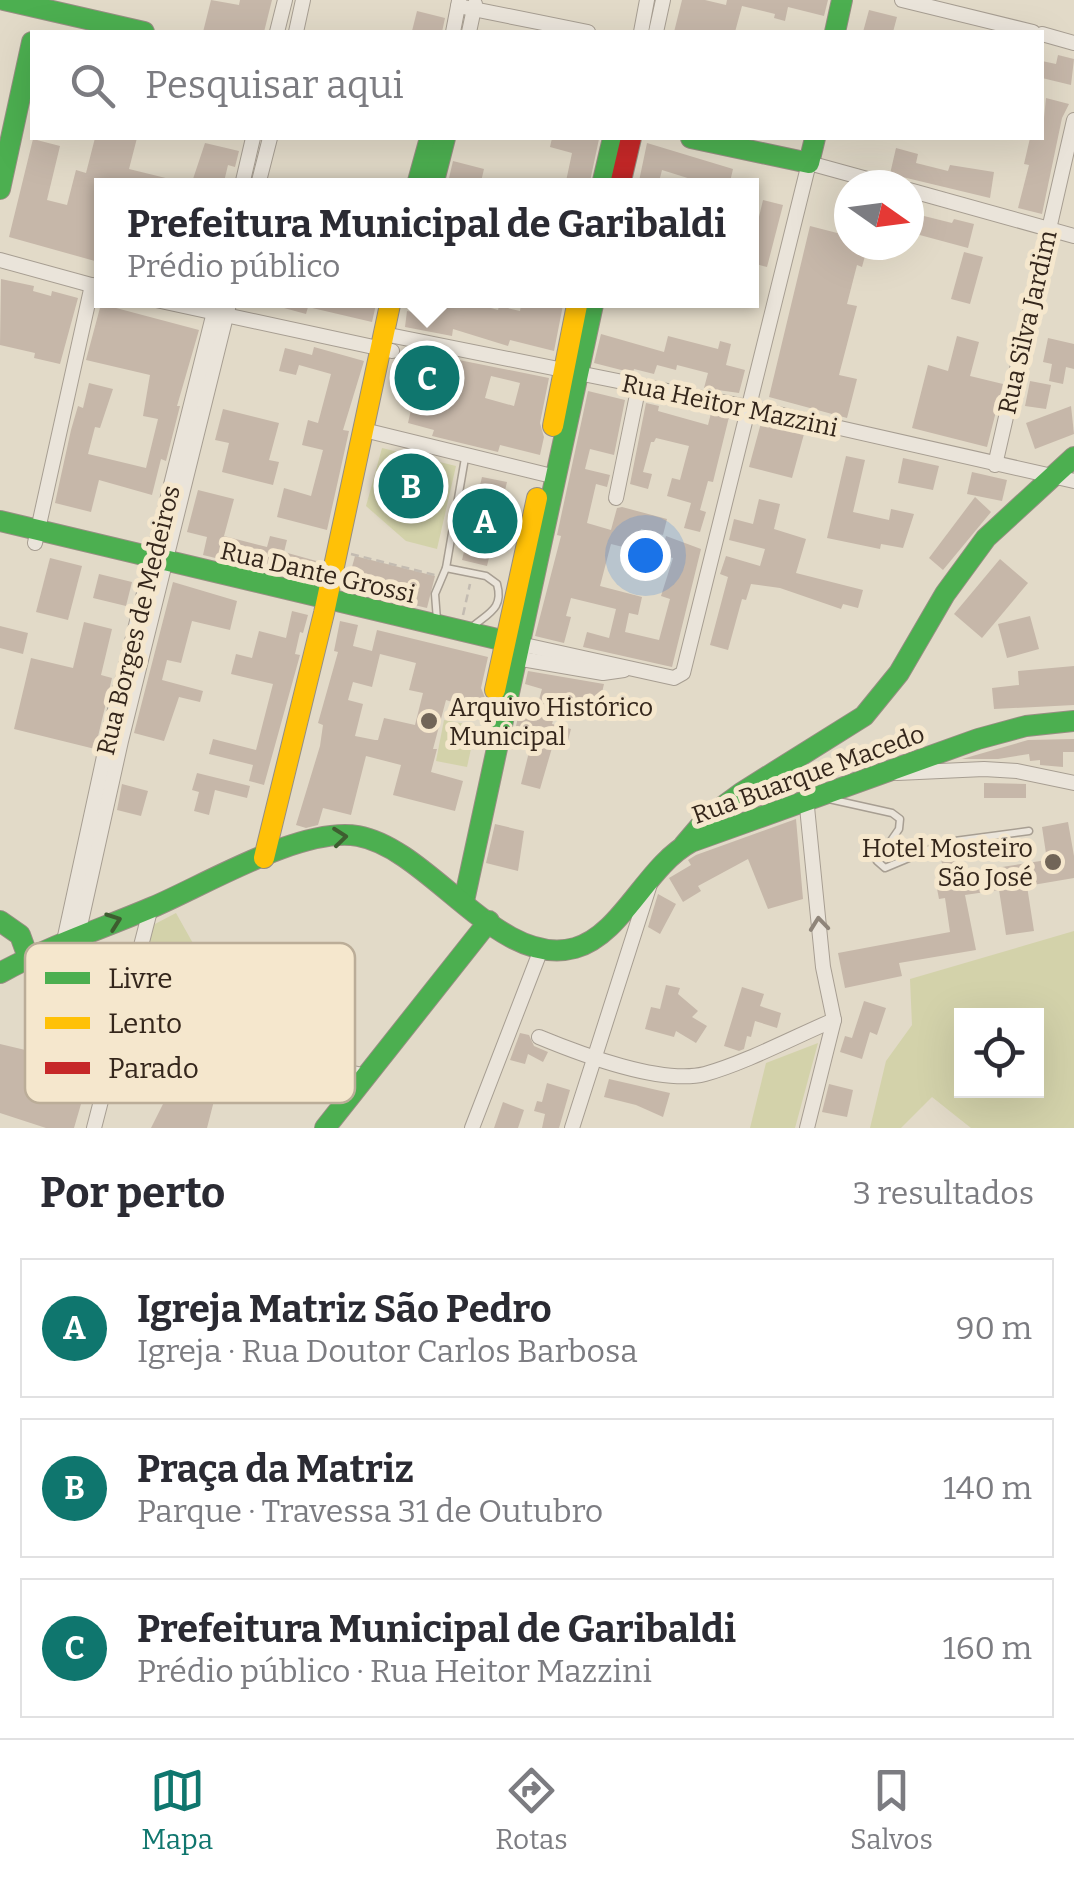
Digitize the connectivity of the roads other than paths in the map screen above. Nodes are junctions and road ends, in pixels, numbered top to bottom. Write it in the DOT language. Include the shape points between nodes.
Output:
graph roads {
  1 [pos="4,0"];
  2 [pos="285,0"];
  3 [pos="303,0"];
  4 [pos="648,0"];
  5 [pos="663,0"];
  6 [pos="842,0"];
  7 [pos="902,0"];
  8 [pos="458,3"];
  9 [pos="41,4"];
  10 [pos="475,5"];
  11 [pos="34,30"];
  12 [pos="137,30"];
  13 [pos="278,30"];
  14 [pos="296,30"];
  15 [pos="453,30"];
  16 [pos="469,30"];
  17 [pos="580,30"];
  18 [pos="641,30"];
  19 [pos="656,30"];
  20 [pos="836,30"];
  21 [pos="1026,30"];
  22 [pos="1044,34"];
  23 [pos="1074,42"];
  24 [pos="30,51"];
  25 [pos="1074,120"];
  26 [pos="253,140"];
  27 [pos="270,140"];
  28 [pos="430,140"];
  29 [pos="444,140"];
  30 [pos="614,140"];
  31 [pos="631,140"];
  32 [pos="701,140"];
  33 [pos="814,140"];
  34 [pos="810,163"];
  35 [pos="835,170"];
  36 [pos="244,178"];
  37 [pos="260,178"];
  38 [pos="420,178"];
  39 [pos="435,178"];
  40 [pos="604,178"];
  41 [pos="622,178"];
  42 [pos="0,190"];
  43 [pos="924,194"];
  44 [pos="1048,229"];
  45 [pos="1074,236"];
  46 [pos="0,260"];
  47 [pos="94,286"];
  48 [pos="94,299"];
  49 [pos="390,308"];
  50 [pos="402,308"];
  51 [pos="577,308"];
  52 [pos="591,308"];
  53 [pos="219,311"];
  54 [pos="388,343"];
  55 [pos="572,370"];
  56 [pos="638,385"];
  57 [pos="746,407"];
  58 [pos="369,431"];
  59 [pos="466,456"];
  60 [pos="1074,457"];
  61 [pos="995,466"];
  62 [pos="549,476"];
  63 [pos="1052,477"];
  64 [pos="1074,481"];
  65 [pos="616,498"];
  66 [pos="0,521"];
  67 [pos="0,535"];
  68 [pos="36,536"];
  69 [pos="159,566"];
  70 [pos="444,569"];
  71 [pos="330,608"];
  72 [pos="455,629"];
  73 [pos="511,649"];
  74 [pos="1074,721"];
  75 [pos="882,774"];
  76 [pos="1074,783"];
  77 [pos="810,796"];
  78 [pos="1029,831"];
  79 [pos="683,846"];
  80 [pos="270,855"];
  81 [pos="653,875"];
  82 [pos="458,898"];
  83 [pos="151,908"];
  84 [pos="0,921"];
  85 [pos="489,921"];
  86 [pos="71,938"];
  87 [pos="60,943"];
  88 [pos="142,943"];
  89 [pos="25,949"];
  90 [pos="540,952"];
  91 [pos="25,959"];
  92 [pos="0,973"];
  93 [pos="834,1020"];
  94 [pos="539,1037"];
  95 [pos="592,1058"];
  96 [pos="355,1073"];
  97 [pos="367,1076"];
  98 [pos="355,1091"];
  99 [pos="100,1103"];
  100 [pos="345,1103"];
  101 [pos="94,1128"];
  102 [pos="325,1128"];
  103 [pos="472,1128"];
  104 [pos="572,1128"];
  105 [pos="807,1128"];
  1 -- 9 [label="street"];
  2 -- 13 [label="street"];
  3 -- 14 [label="street"];
  4 -- 18 [label="street"];
  5 -- 19 [label="street"];
  6 -- 20 [label="street"];
  7 -- 21 [label="street"];
  8 -- 10 [label="street"];
  8 -- 15 [label="street"];
  9 -- 11 [label="street"];
  9 -- 12 [label="street"];
  10 -- 16 [label="street"];
  10 -- 17 [label="street"];
  22 -- 23 [label="street"];
  24 -- 42 [label="street"];
  25 -- 44 [label="street, Rua Silva Jardim"];
  26 -- 36 [label="street"];
  27 -- 37 [label="street"];
  28 -- 38 [label="street"];
  29 -- 39 [label="street"];
  30 -- 40 [label="street"];
  31 -- 41 [label="street"];
  32 -- 34 [label="street"];
  33 -- 34 [label="street"];
  34 -- 35 [label="street"];
  34 -- 57 [label="street"];
  43 -- 44 [label="street"];
  44 -- 45 [label="street"];
  44 -- 61 [label="street, Rua Silva Jardim"];
  46 -- 47 [label="street"];
  48 -- 68 [label="street"];
  49 -- 54 [label="street"];
  50 -- 54 [label="street"];
  51 -- 55 [label="street"];
  52 -- 55 [label="street"];
  53 -- 54 [label="street, Rua Heitor Mazzini"];
  53 -- 69 [label="street, Rua Borges de Medeiros"];
  54 -- 55 [label="street, Rua Heitor Mazzini"];
  54 -- 58 [label="street"];
  55 -- 56 [label="street, Rua Heitor Mazzini"];
  55 -- 62 [label="street"];
  56 -- 57 [label="street, Rua Heitor Mazzini"];
  56 -- 65 [label="street"];
  57 -- 61 [label="street, Rua Heitor Mazzini"];
  57 -- 73 [label="street, Rua Dante Grossi" via="682,673 603,673"];
  58 -- 59 [label="street"];
  58 -- 71 [label="street"];
  58 -- 71 [label="street"];
  59 -- 62 [label="street"];
  59 -- 70 [label="lane"];
  60 -- 63 [label="street"];
  61 -- 63 [label="street, Rua Heitor Mazzini"];
  62 -- 73 [label="street"];
  63 -- 64 [label="street, Rua Heitor Mazzini"];
  63 -- 79 [label="street" via="986,538 899,674 864,716 741,793"];
  66 -- 68 [label="street, Rua Dante Grossi"];
  67 -- 68 [label="street, Rua Dante Grossi"];
  68 -- 69 [label="street, Rua Dante Grossi"];
  69 -- 71 [label="street, Rua Dante Grossi"];
  69 -- 86 [label="street, Rua Borges de Medeiros"];
  70 -- 72 [label="lane" via="434,605"];
  70 -- 72 [label="lane" via="497,584 500,603 494,612"];
  71 -- 72 [label="street, Rua Dante Grossi"];
  71 -- 73 [label="street, Rua Dante Grossi"];
  71 -- 80 [label="street"];
  72 -- 73 [label="street, Rua Dante Grossi"];
  73 -- 82 [label="street"];
  74 -- 75 [label="street, Rua Buarque Macedo" via="1004,731"];
  75 -- 76 [label="street" via="1000,770"];
  75 -- 77 [label="street, Rua Buarque Macedo"];
  77 -- 78 [label="lane" via="900,819 878,862 886,868 947,842"];
  77 -- 79 [label="street, Rua Buarque Macedo"];
  93 -- 77 [label="street, one-way" via="823,967"];
  79 -- 81 [label="street, Rua Buarque Macedo"];
  80 -- 82 [label="street, one-way" via="339,834 357,835"];
  80 -- 83 [label="street"];
  81 -- 90 [label="street, Rua Buarque Macedo" via="590,941"];
  81 -- 95 [label="street"];
  82 -- 85 [label="street"];
  86 -- 83 [label="street, one-way"];
  83 -- 88 [label="street"];
  84 -- 89 [label="street" via="20,935"];
  85 -- 90 [label="street"];
  85 -- 97 [label="street"];
  86 -- 87 [label="street"];
  90 -- 103 [label="street"];
  91 -- 92 [label="street"];
  93 -- 95 [label="street" via="702,1074 673,1076"];
  93 -- 105 [label="street"];
  94 -- 95 [label="street"];
  95 -- 104 [label="street"];
  96 -- 97 [label="street"];
  97 -- 98 [label="street"];
  99 -- 101 [label="street"];
  100 -- 102 [label="street"];
}
